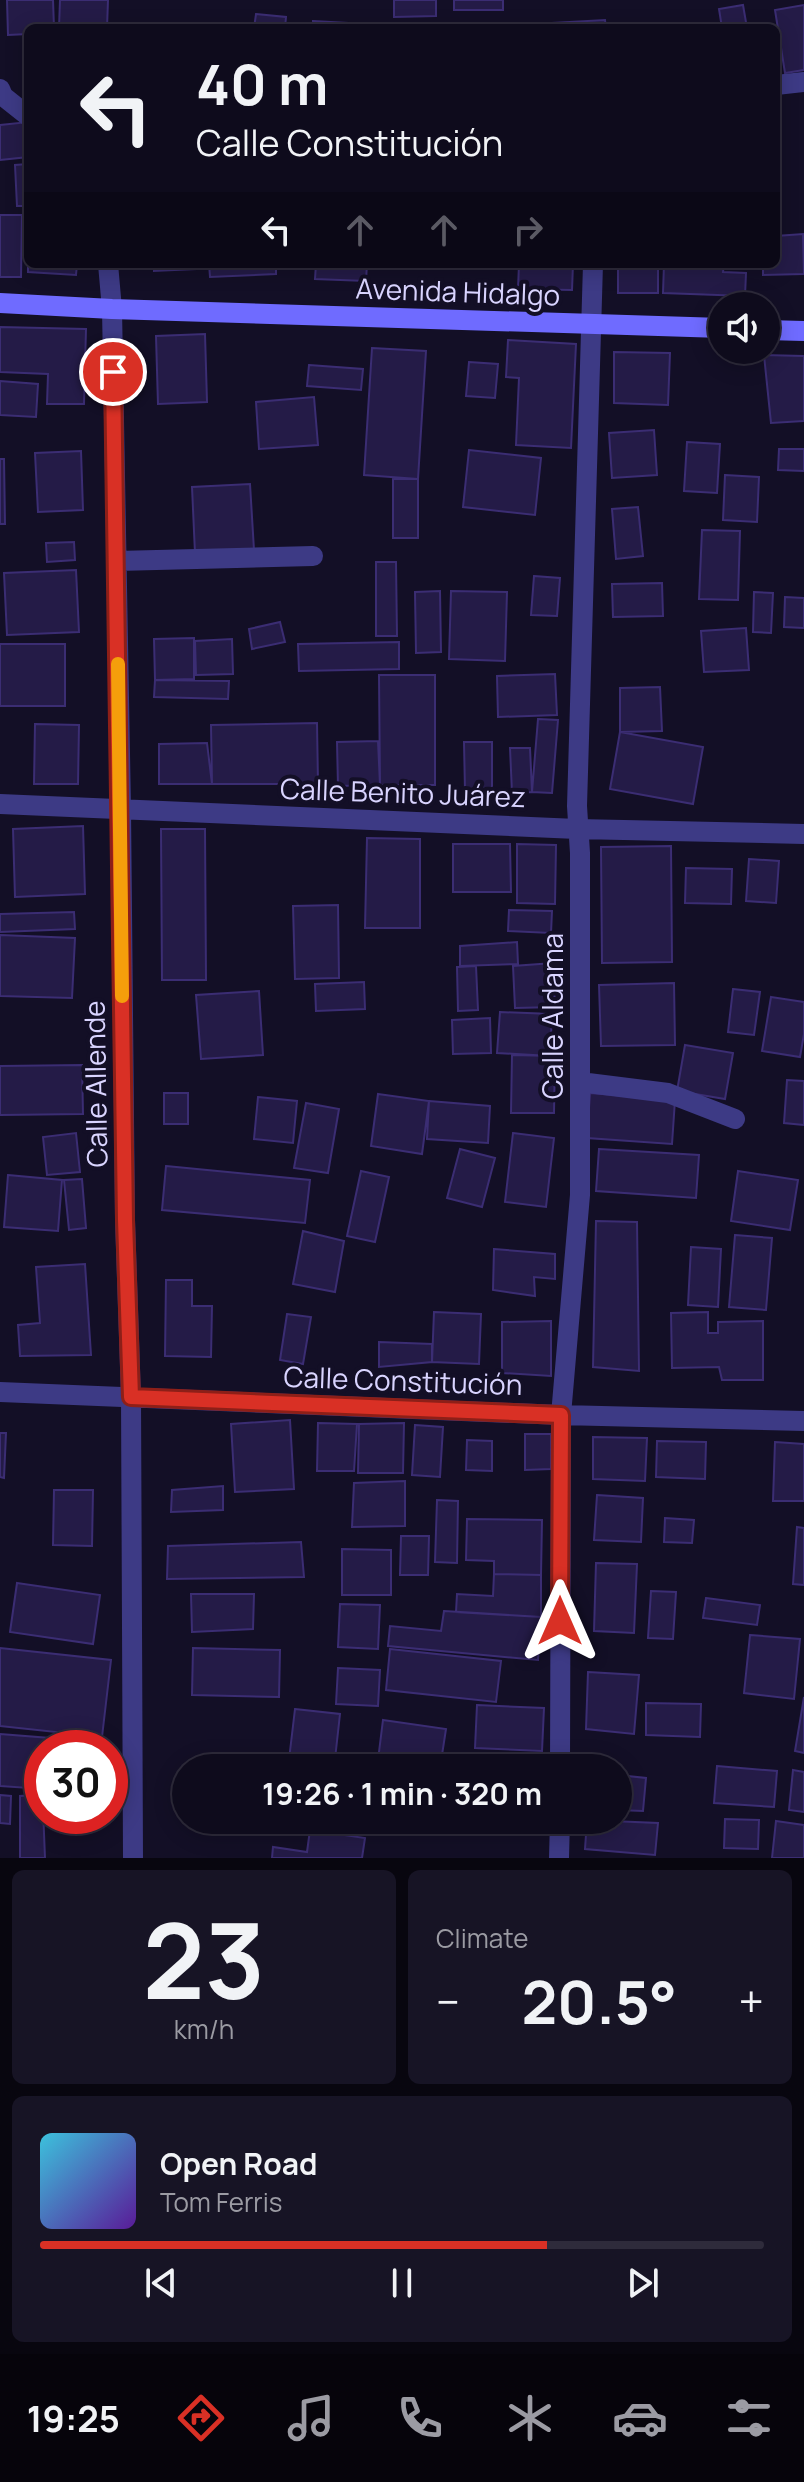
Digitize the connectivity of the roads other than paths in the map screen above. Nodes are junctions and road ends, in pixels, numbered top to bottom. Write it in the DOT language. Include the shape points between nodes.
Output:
graph roads {
  1 [pos="804,82"];
  2 [pos="780,85"];
  3 [pos="1,94"];
  4 [pos="24,113"];
  5 [pos="108,268"];
  6 [pos="593,268"];
  7 [pos="0,303"];
  8 [pos="112,309"];
  9 [pos="591,323"];
  10 [pos="708,327"];
  11 [pos="780,330"];
  12 [pos="804,331"];
  13 [pos="313,556"];
  14 [pos="117,561"];
  15 [pos="0,804"];
  16 [pos="121,809"];
  17 [pos="577,829"];
  18 [pos="804,834"];
  19 [pos="580,1082"];
  20 [pos="735,1119"];
  21 [pos="0,1392"];
  22 [pos="131,1397"];
  23 [pos="561,1415"];
  24 [pos="804,1421"];
  25 [pos="560,1754"];
  26 [pos="560,1834"];
  27 [pos="133,1858"];
  28 [pos="559,1858"];
  1 -- 2 [label="street"];
  3 -- 4 [label="street"];
  5 -- 8 [label="street, Calle Allende"];
  6 -- 9 [label="street, Calle Aldama"];
  7 -- 8 [label="street, Avenida Hidalgo"];
  8 -- 9 [label="street, Avenida Hidalgo"];
  8 -- 14 [label="street, Calle Allende"];
  9 -- 10 [label="street, Avenida Hidalgo"];
  9 -- 17 [label="street, Calle Aldama"];
  11 -- 12 [label="street"];
  13 -- 14 [label="street"];
  14 -- 16 [label="street, Calle Allende"];
  15 -- 16 [label="street, Calle Benito Juárez"];
  16 -- 17 [label="street, Calle Benito Juárez"];
  16 -- 22 [label="street, Calle Allende"];
  17 -- 18 [label="street, Calle Benito Juárez"];
  17 -- 19 [label="street, Calle Aldama"];
  19 -- 20 [label="street" via="668,1093"];
  19 -- 23 [label="street, Calle Aldama" via="580,1195"];
  21 -- 22 [label="street, Calle Constitución"];
  22 -- 23 [label="street, Calle Constitución"];
  22 -- 27 [label="street, Calle Allende"];
  23 -- 24 [label="street, Calle Constitución"];
  23 -- 25 [label="street, Calle Aldama"];
  26 -- 28 [label="street"];
}
